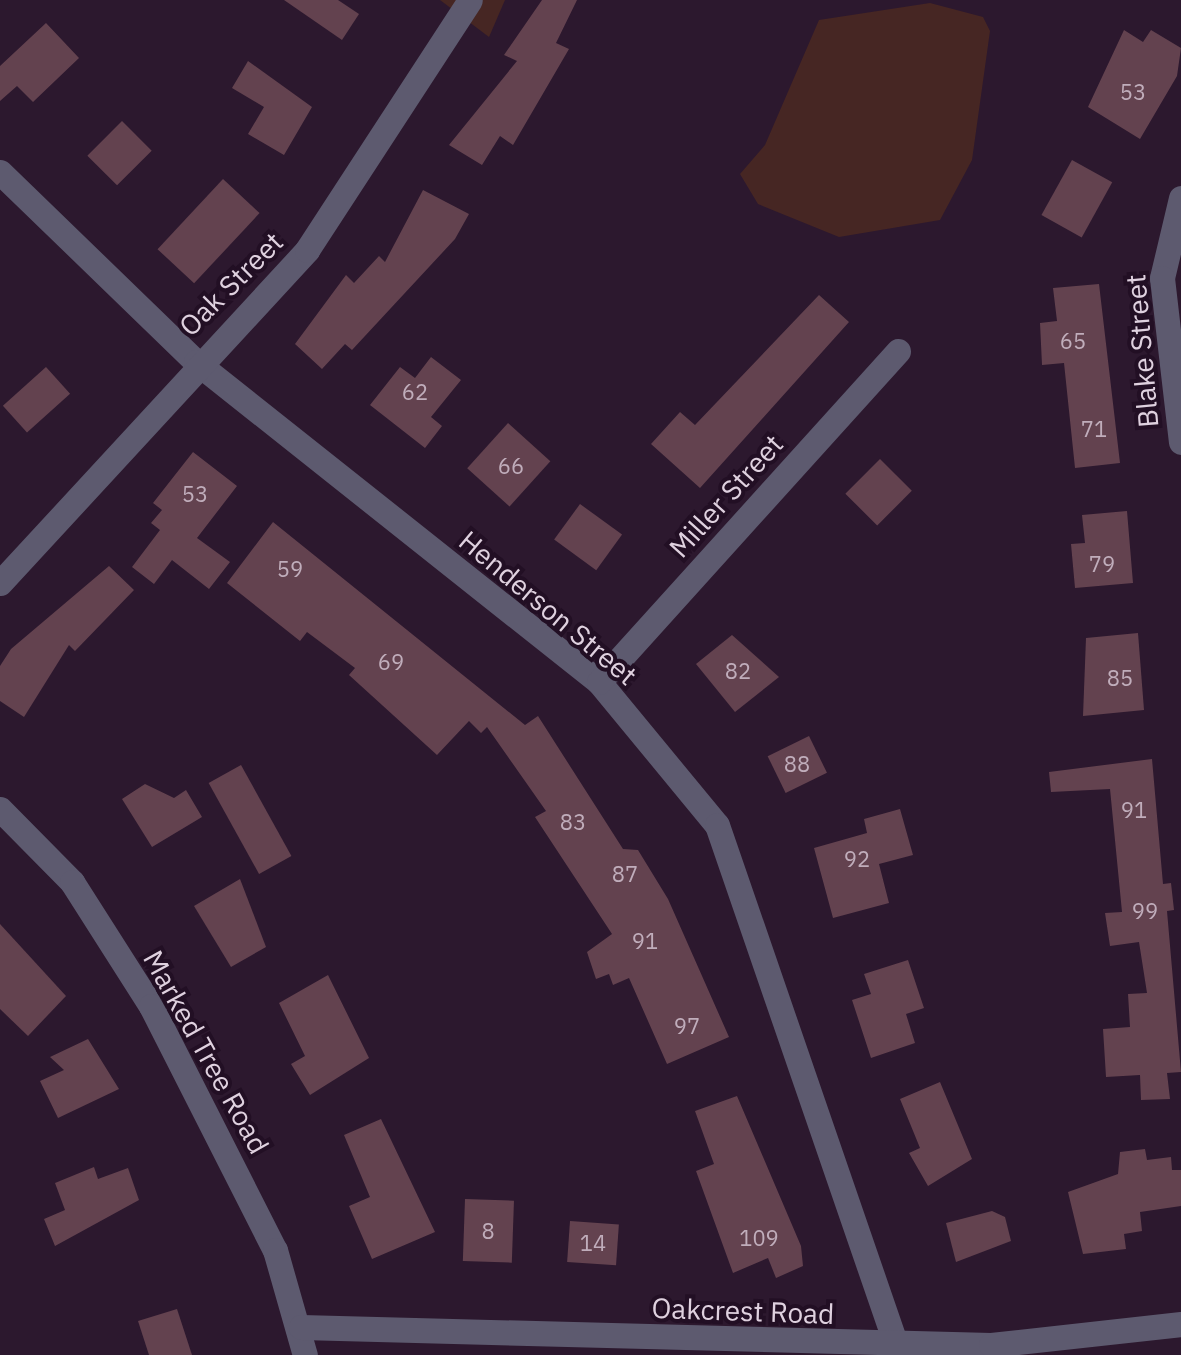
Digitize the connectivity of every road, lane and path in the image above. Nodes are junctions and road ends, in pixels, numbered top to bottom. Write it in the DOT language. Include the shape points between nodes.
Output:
graph roads {
  1 [pos="470,0"];
  2 [pos="0,172"];
  3 [pos="1181,198"];
  4 [pos="898,351"];
  5 [pos="196,362"];
  6 [pos="1181,442"];
  7 [pos="0,583"];
  8 [pos="599,682"];
  9 [pos="0,809"];
  10 [pos="1181,1324"];
  11 [pos="302,1327"];
  12 [pos="896,1345"];
  13 [pos="991,1350"];
  14 [pos="305,1355"];
  1 -- 5 [label="street, Oak Street" via="308,250"];
  2 -- 5 [label="street, Henderson Street"];
  3 -- 6 [label="street, Blake Street" via="1162,278"];
  4 -- 8 [label="street, Miller Street"];
  5 -- 7 [label="street, Oak Street"];
  5 -- 8 [label="street, Henderson Street"];
  8 -- 12 [label="street, Henderson Street" via="716,825"];
  9 -- 11 [label="street, Marked Tree Road" via="72,882 152,1006 275,1250"];
  10 -- 13 [label="street, Oakcrest Road"];
  11 -- 12 [label="street, Oakcrest Road"];
  11 -- 14 [label="street, Marked Tree Road"];
  12 -- 13 [label="street, Oakcrest Road"];
}
